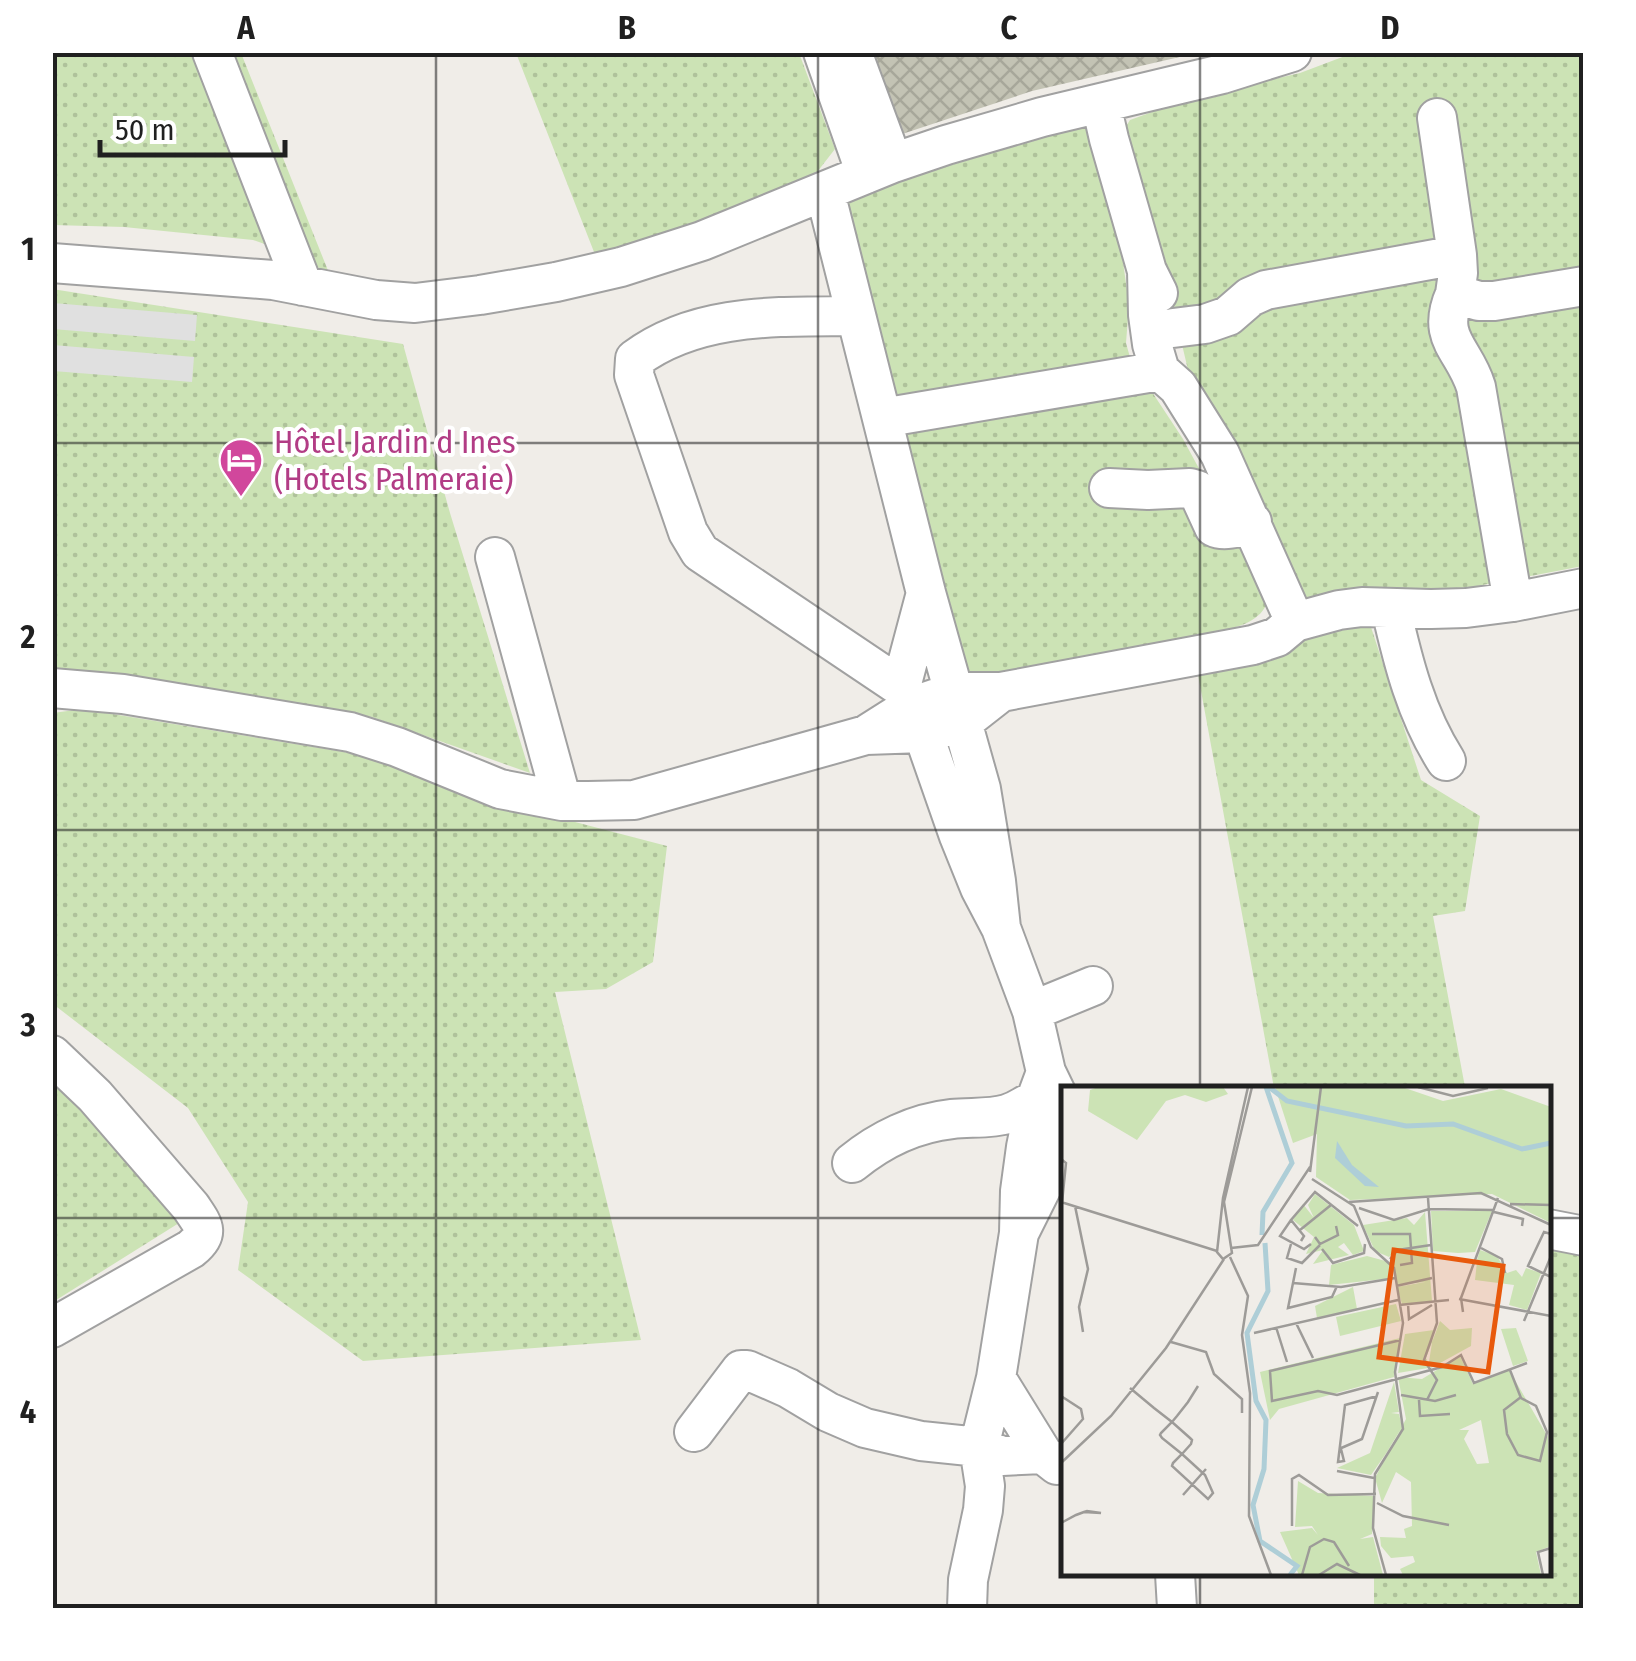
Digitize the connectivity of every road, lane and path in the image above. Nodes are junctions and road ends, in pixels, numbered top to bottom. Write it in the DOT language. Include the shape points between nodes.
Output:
graph roads {
  1 [pos="212,52"];
  2 [pos="823,52"];
  3 [pos="852,52"];
  4 [pos="1292,52"];
  5 [pos="1218,63"];
  6 [pos="1101,104"];
  7 [pos="1436,118"];
  8 [pos="880,168"];
  9 [pos="825,192"];
  10 [pos="1457,255"];
  11 [pos="52,263"];
  12 [pos="1147,271"];
  13 [pos="303,286"];
  14 [pos="1584,286"];
  15 [pos="1455,294"];
  16 [pos="854,316"];
  17 [pos="1174,328"];
  18 [pos="1169,379"];
  19 [pos="882,418"];
  20 [pos="1109,488"];
  21 [pos="1252,522"];
  22 [pos="495,557"];
  23 [pos="1584,588"];
  24 [pos="926,594"];
  25 [pos="1513,602"];
  26 [pos="1390,608"];
  27 [pos="1295,622"];
  28 [pos="52,688"];
  29 [pos="959,706"];
  30 [pos="911,709"];
  31 [pos="1446,761"];
  32 [pos="562,800"];
  33 [pos="1001,928"];
  34 [pos="1093,986"];
  35 [pos="1032,1011"];
  36 [pos="52,1055"];
  37 [pos="1045,1113"];
  38 [pos="852,1163"];
  39 [pos="1551,1230"];
  40 [pos="1584,1236"];
  41 [pos="52,1328"];
  42 [pos="996,1378"];
  43 [pos="694,1432"];
  44 [pos="978,1446"];
  45 [pos="1053,1462"];
  46 [pos="1175,1576"];
  47 [pos="967,1608"];
  48 [pos="1177,1608"];
  1 -- 13 [label="street"];
  2 -- 8 [label="street"];
  3 -- 8 [label="street"];
  4 -- 5 [label="street"];
  5 -- 6 [label="street"];
  6 -- 8 [label="street"];
  6 -- 12 [label="street"];
  7 -- 10 [label="street"];
  8 -- 9 [label="street"];
  9 -- 13 [label="street" via="702,241 556,282 415,303"];
  9 -- 16 [label="street"];
  10 -- 15 [label="street"];
  10 -- 17 [label="street" via="1266,290 1228,316"];
  11 -- 13 [label="street"];
  12 -- 17 [label="street"];
  12 -- 18 [label="street" via="1152,344"];
  14 -- 15 [label="street" via="1480,302"];
  15 -- 25 [label="street" via="1448,334 1476,387"];
  16 -- 19 [label="street"];
  16 -- 30 [label="street" via="724,322 647,350 635,359 634,375 700,552"];
  17 -- 18 [label="street" via="1178,354"];
  18 -- 19 [label="street"];
  18 -- 21 [label="street" via="1220,454"];
  19 -- 24 [label="street"];
  20 -- 21 [label="street" via="1190,488 1214,527"];
  21 -- 27 [label="street"];
  22 -- 32 [label="street"];
  23 -- 25 [label="street"];
  24 -- 29 [label="street"];
  24 -- 30 [label="street"];
  25 -- 26 [label="street"];
  26 -- 27 [label="street" via="1362,606"];
  26 -- 31 [label="street" via="1417,704"];
  27 -- 29 [label="street" via="1252,645 1001,692"];
  28 -- 32 [label="street" via="350,732 500,788"];
  29 -- 30 [label="street"];
  29 -- 33 [label="street" via="981,789"];
  30 -- 32 [label="street" via="866,734 634,800"];
  30 -- 33 [label="street" via="972,871"];
  33 -- 35 [label="street"];
  34 -- 35 [label="street"];
  35 -- 37 [label="street"];
  36 -- 41 [label="street" via="191,1207 204,1234 191,1249"];
  37 -- 38 [label="street" via="946,1119 874,1144"];
  37 -- 42 [label="street" via="1020,1191"];
  39 -- 40 [label="street"];
  42 -- 44 [label="street"];
  42 -- 45 [label="street"];
  43 -- 44 [label="street" via="747,1370 865,1428"];
  44 -- 45 [label="street"];
  44 -- 47 [label="street" via="983,1510"];
  46 -- 48 [label="street"];
}
